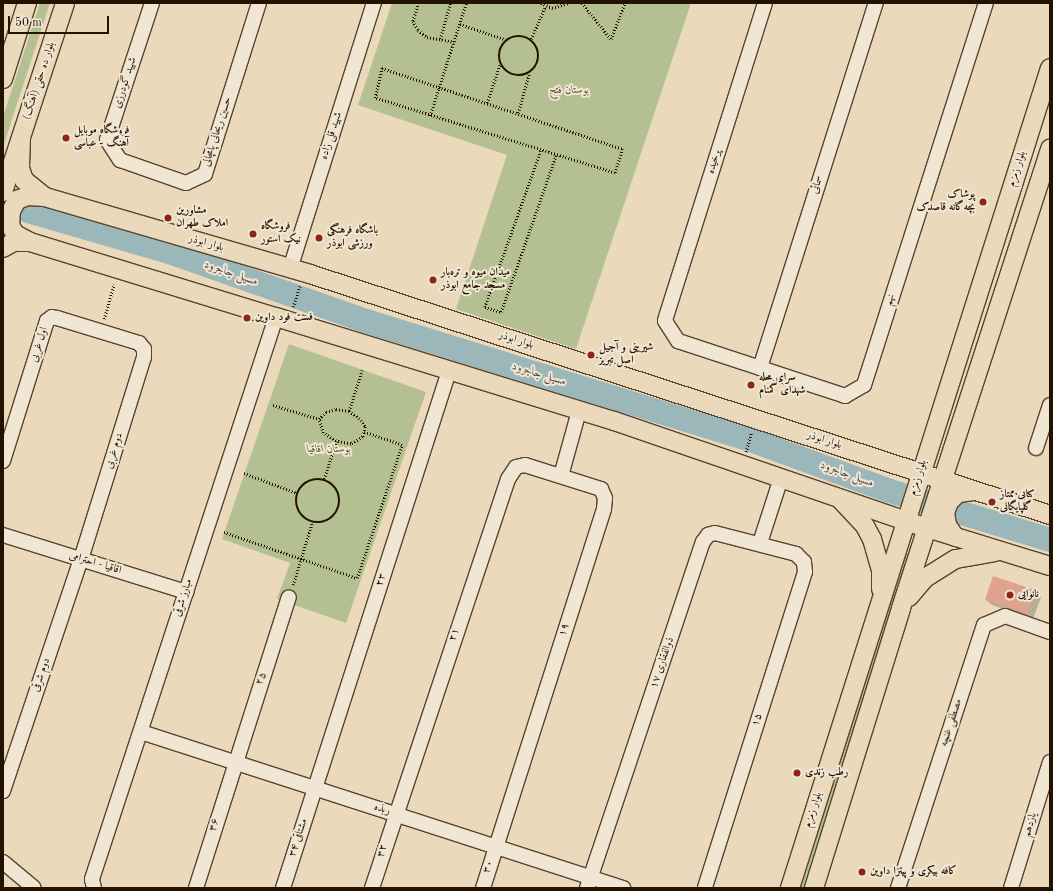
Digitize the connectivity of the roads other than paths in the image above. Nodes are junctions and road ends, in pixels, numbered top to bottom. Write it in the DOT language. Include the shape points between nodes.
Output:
graph roads {
  1 [pos="27,3"];
  2 [pos="65,3"];
  3 [pos="152,3"];
  4 [pos="259,3"];
  5 [pos="374,3"];
  6 [pos="765,3"];
  7 [pos="876,3"];
  8 [pos="986,3"];
  9 [pos="1050,68"];
  10 [pos="3,79"];
  11 [pos="21,138"];
  12 [pos="1050,149"];
  13 [pos="120,160"];
  14 [pos="3,192"];
  15 [pos="45,197"];
  16 [pos="30,242"];
  17 [pos="3,248"];
  18 [pos="290,269"];
  19 [pos="276,317"];
  20 [pos="664,321"];
  21 [pos="139,343"];
  22 [pos="760,368"];
  23 [pos="449,371"];
  24 [pos="1050,405"];
  25 [pos="579,411"];
  26 [pos="1036,448"];
  27 [pos="3,461"];
  28 [pos="525,465"];
  29 [pos="561,476"];
  30 [pos="780,478"];
  31 [pos="910,496"];
  32 [pos="838,497"];
  33 [pos="939,505"];
  34 [pos="1050,515"];
  35 [pos="3,535"];
  36 [pos="760,544"];
  37 [pos="999,551"];
  38 [pos="796,554"];
  39 [pos="81,559"];
  40 [pos="1050,566"];
  41 [pos="186,592"];
  42 [pos="289,597"];
  43 [pos="881,599"];
  44 [pos="901,608"];
  45 [pos="1050,632"];
  46 [pos="141,732"];
  47 [pos="235,762"];
  48 [pos="1050,762"];
  49 [pos="316,788"];
  50 [pos="3,791"];
  51 [pos="395,814"];
  52 [pos="496,847"];
  53 [pos="3,862"];
  54 [pos="93,883"];
  55 [pos="589,883"];
  56 [pos="34,888"];
  57 [pos="196,888"];
  58 [pos="282,888"];
  59 [pos="372,888"];
  60 [pos="482,888"];
  61 [pos="623,888"];
  62 [pos="704,888"];
  63 [pos="790,888"];
  64 [pos="814,888"];
  65 [pos="898,888"];
  66 [pos="1011,888"];
  1 -- 10 [label="main road"];
  2 -- 11 [label="main road, بلوار ده حقی (آهنگ)"];
  3 -- 13 [label="street, شهید گودرزی" via="107,140"];
  4 -- 13 [label="street, حسین ریحانی پامچالی" via="205,174 186,183"];
  5 -- 18 [label="street, شهید قلی زاده"];
  6 -- 20 [label="street, پرخیده"];
  7 -- 22 [label="street, سمائی"];
  8 -- 22 [label="street, نهم" via="864,385 845,396"];
  9 -- 31 [label="main road, بلوار زمزم"];
  11 -- 14 [label="main road, بلوار ده حقی (آهنگ)"];
  11 -- 15 [label="main road, بلوار ابوذر" via="20,168 24,180"];
  12 -- 33 [label="main road, بلوار زمزم"];
  15 -- 16 [label="main road" via="28,196 17,200 11,211 10,224 15,234"];
  15 -- 18 [label="main road, بلوار ابوذر"];
  16 -- 17 [label="main road, بلوار ابوذر" via="14,242"];
  16 -- 19 [label="main road, بلوار ابوذر"];
  18 -- 31 [label="main road, بلوار ابوذر" via="889,462"];
  19 -- 23 [label="main road, بلوار ابوذر"];
  19 -- 41 [label="street, مبارز شرقی"];
  20 -- 22 [label="street, نهم" via="678,341"];
  21 -- 27 [label="street, اول غربی" via="57,318 52,317 47,321"];
  21 -- 39 [label="street, دوم غربی" via="144,349 144,357"];
  23 -- 25 [label="main road, بلوار ابوذر"];
  23 -- 49 [label="street, ۲۳"];
  24 -- 26 [label="street"];
  25 -- 29 [label="street"];
  25 -- 30 [label="main road, بلوار ابوذر"];
  28 -- 29 [label="street, ۱۹"];
  28 -- 51 [label="street, ۲۱" via="516,467 508,479"];
  29 -- 52 [label="street, ۱۹" via="600,489 605,498 604,509"];
  30 -- 32 [label="main road, بلوار ابوذر"];
  30 -- 36 [label="street"];
  31 -- 32 [label="main road, بلوار ابوذر" via="874,509"];
  31 -- 33 [label="main road, بلوار ابوذر"];
  31 -- 33 [label="main road, بلوار ابوذر"];
  31 -- 43 [label="main road, بلوار زمزم"];
  32 -- 43 [label="main road" via="853,511 872,540 881,571"];
  33 -- 34 [label="main road, بلوار ابوذر" via="974,491"];
  33 -- 37 [label="main road, بلوار ابوذر" via="955,537"];
  33 -- 44 [label="main road, بلوار زمزم"];
  35 -- 39 [label="street, اقاقیا - احترامی"];
  36 -- 38 [label="street, ذوالفقاری ۱۷"];
  36 -- 55 [label="street, ذوالفقاری ۱۷" via="714,533 708,535 703,542"];
  37 -- 40 [label="main road, بلوار ابوذر"];
  37 -- 44 [label="main road" via="956,559 936,570 925,578"];
  38 -- 62 [label="street, ۱۵" via="804,562 805,572"];
  39 -- 41 [label="street, اقاقیا - احترامی"];
  39 -- 50 [label="street, دوم شرقی"];
  41 -- 46 [label="street, مبارز شرقی"];
  42 -- 47 [label="street, ۲۵"];
  43 -- 63 [label="main road, بلوار زمزم"];
  44 -- 64 [label="main road, بلوار زمزم"];
  45 -- 65 [label="street, مصطفی غنچه" via="1005,616 984,625"];
  46 -- 47 [label="street, ربذه"];
  46 -- 54 [label="street, مبارز شرقی"];
  47 -- 49 [label="street, ربذه"];
  47 -- 57 [label="street, ۳۶"];
  48 -- 66 [label="street, یازدهم"];
  49 -- 51 [label="street, ربذه"];
  49 -- 58 [label="street, ۳۴ مشتاقی"];
  51 -- 52 [label="street, ربذه"];
  51 -- 59 [label="street, ۳۲"];
  52 -- 55 [label="street, ربذه"];
  52 -- 60 [label="street, ۳۰"];
  53 -- 56 [label="street"];
  55 -- 61 [label="street, ربذه"];
}
